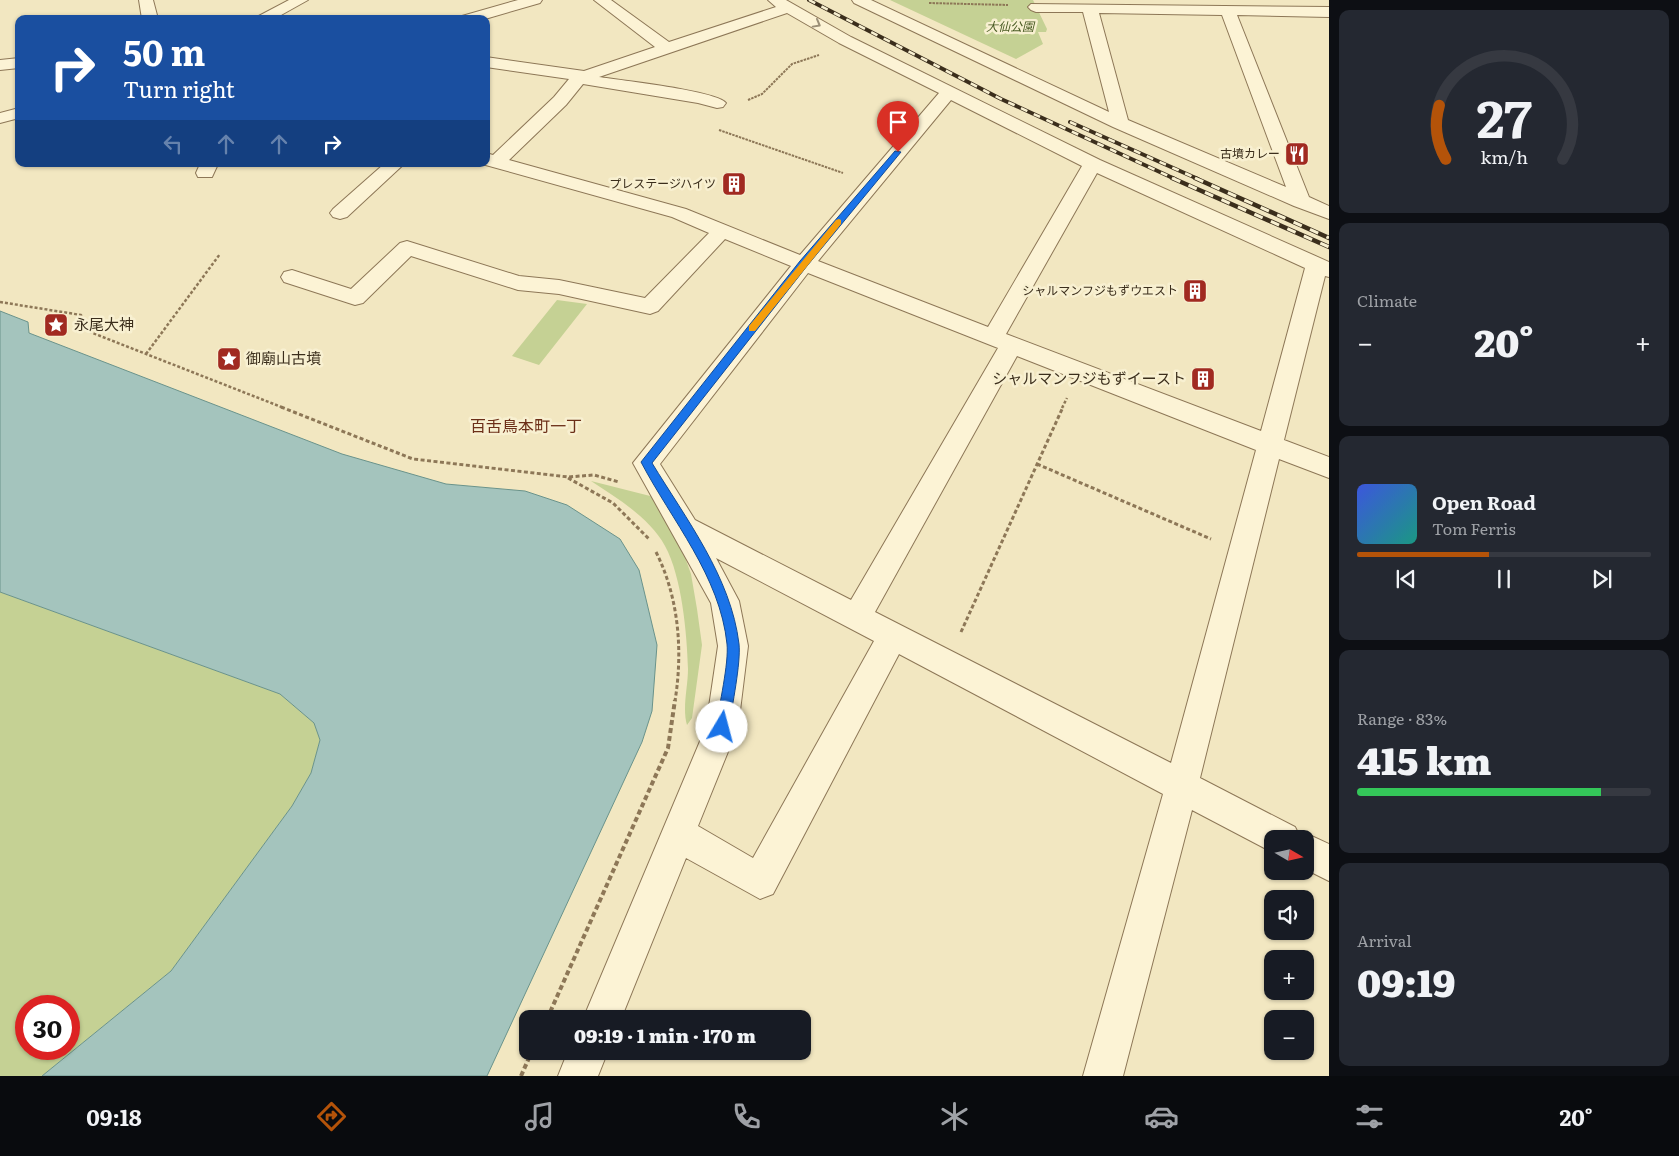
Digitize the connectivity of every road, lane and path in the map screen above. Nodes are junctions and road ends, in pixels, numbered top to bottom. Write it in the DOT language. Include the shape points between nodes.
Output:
graph roads {
  1 [pos="146,0"];
  2 [pos="301,0"];
  3 [pos="535,0"];
  4 [pos="601,0"];
  5 [pos="859,0"];
  6 [pos="969,0"];
  7 [pos="974,3"];
  8 [pos="781,4"];
  9 [pos="927,4"];
  10 [pos="271,6"];
  11 [pos="1036,7"];
  12 [pos="1090,10"];
  13 [pos="1228,10"];
  14 [pos="1329,12"];
  15 [pos="151,15"];
  16 [pos="290,15"];
  17 [pos="481,15"];
  18 [pos="844,39"];
  19 [pos="666,48"];
  20 [pos="15,63"];
  21 [pos="490,63"];
  22 [pos="0,65"];
  23 [pos="582,78"];
  24 [pos="949,92"];
  25 [pos="748,100"];
  26 [pos="15,103"];
  27 [pos="717,103"];
  28 [pos="0,118"];
  29 [pos="1119,123"];
  30 [pos="715,128"];
  31 [pos="491,160"];
  32 [pos="1093,164"];
  33 [pos="392,167"];
  34 [pos="872,183"];
  35 [pos="1301,202"];
  36 [pos="340,213"];
  37 [pos="1329,213"];
  38 [pos="723,230"];
  39 [pos="220,254"];
  40 [pos="804,264"];
  41 [pos="1323,267"];
  42 [pos="292,277"];
  43 [pos="0,302"];
  44 [pos="1003,340"];
  45 [pos="146,354"];
  46 [pos="1079,370"];
  47 [pos="1269,445"];
  48 [pos="1037,464"];
  49 [pos="1329,468"];
  50 [pos="568,477"];
  51 [pos="664,493"];
  52 [pos="685,528"];
  53 [pos="1242,552"];
  54 [pos="856,618"];
  55 [pos="892,637"];
  56 [pos="946,664"];
  57 [pos="1182,785"];
  58 [pos="1266,830"];
  59 [pos="678,834"];
  60 [pos="1314,855"];
  61 [pos="1329,863"];
  62 [pos="551,1010"];
  63 [pos="606,1010"];
  64 [pos="528,1060"];
  65 [pos="584,1060"];
  66 [pos="521,1076"];
  67 [pos="578,1076"];
  68 [pos="1103,1076"];
  1 -- 15 [label="street"];
  2 -- 10 [label="street"];
  3 -- 17 [label="street"];
  4 -- 19 [label="street"];
  5 -- 29 [label="street"];
  6 -- 7 [label="path"];
  7 -- 9 [label="path"];
  7 -- 11 [label="path"];
  8 -- 18 [label="street, one-way"];
  8 -- 19 [label="street"];
  10 -- 16 [label="street"];
  11 -- 12 [label="street"];
  12 -- 13 [label="street"];
  12 -- 29 [label="street"];
  13 -- 14 [label="street"];
  13 -- 35 [label="street"];
  18 -- 24 [label="street"];
  18 -- 25 [label="path" via="832,51 792,64 762,94"];
  19 -- 23 [label="street"];
  20 -- 22 [label="street"];
  21 -- 23 [label="street"];
  23 -- 27 [label="street"];
  23 -- 31 [label="street"];
  24 -- 32 [label="street"];
  24 -- 34 [label="street"];
  26 -- 28 [label="street"];
  29 -- 35 [label="street"];
  30 -- 34 [label="path"];
  31 -- 38 [label="street" via="660,206"];
  32 -- 41 [label="street"];
  32 -- 44 [label="street"];
  33 -- 36 [label="street"];
  34 -- 40 [label="street"];
  35 -- 37 [label="street"];
  38 -- 40 [label="street"];
  38 -- 42 [label="street" via="650,306 559,287 518,283 407,248 355,298"];
  39 -- 45 [label="path"];
  40 -- 44 [label="street"];
  40 -- 51 [label="street" via="646,462"];
  41 -- 47 [label="street"];
  43 -- 45 [label="path" via="81,314 90,332"];
  44 -- 46 [label="street"];
  44 -- 54 [label="street"];
  45 -- 50 [label="path" via="413,459"];
  46 -- 47 [label="street"];
  46 -- 48 [label="path"];
  47 -- 49 [label="street"];
  47 -- 53 [label="street"];
  48 -- 53 [label="path"];
  48 -- 56 [label="path"];
  50 -- 51 [label="path" via="594,475"];
  50 -- 62 [label="path" via="613,503 650,540 665,570 676,611 680,670 668,748"];
  51 -- 52 [label="street"];
  52 -- 54 [label="street"];
  52 -- 59 [label="street" via="725,601 733,646 722,727"];
  53 -- 57 [label="street"];
  54 -- 55 [label="street"];
  55 -- 56 [label="street"];
  55 -- 59 [label="street" via="760,881"];
  56 -- 57 [label="street"];
  57 -- 58 [label="street"];
  57 -- 68 [label="street"];
  59 -- 63 [label="street"];
  60 -- 61 [label="street"];
  64 -- 66 [label="path"];
  65 -- 67 [label="street"];
}
